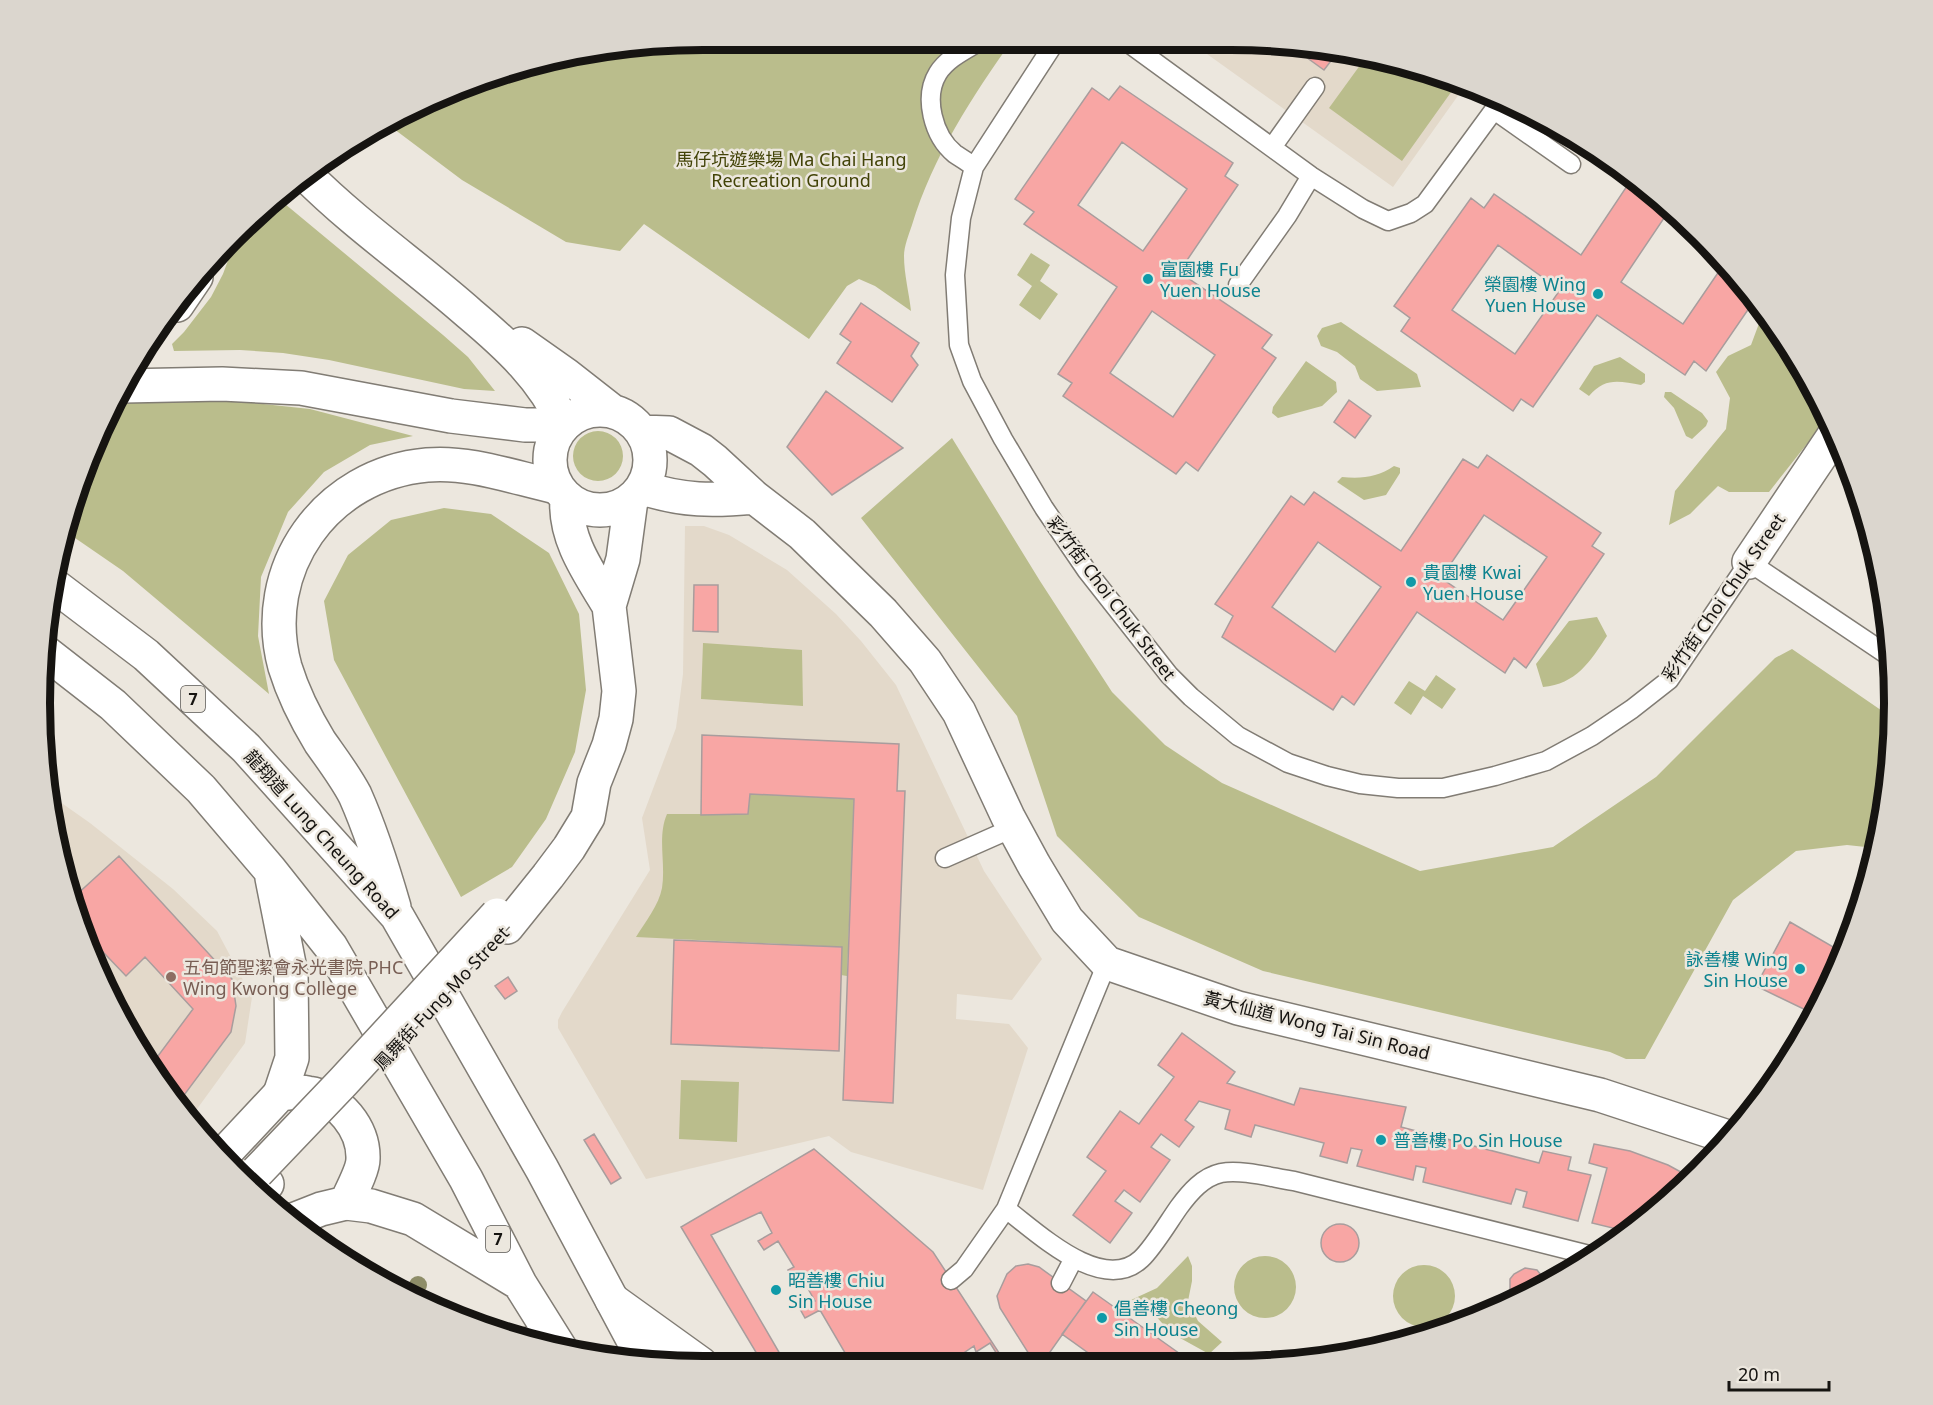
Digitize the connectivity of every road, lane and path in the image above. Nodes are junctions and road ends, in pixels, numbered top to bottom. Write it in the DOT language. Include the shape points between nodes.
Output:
graph roads {
  1 [pos="1050,50"];
  2 [pos="1138,50"];
  3 [pos="962,51"];
  4 [pos="1315,87"];
  5 [pos="1273,146"];
  6 [pos="1571,164"];
  7 [pos="974,166"];
  8 [pos="1311,176"];
  9 [pos="311,180"];
  10 [pos="1238,285"];
  11 [pos="490,331"];
  12 [pos="132,386"];
  13 [pos="612,411"];
  14 [pos="564,425"];
  15 [pos="642,432"];
  16 [pos="1829,443"];
  17 [pos="562,493"];
  18 [pos="637,494"];
  19 [pos="754,497"];
  20 [pos="1749,562"];
  21 [pos="60,590"];
  22 [pos="609,606"];
  23 [pos="1881,651"];
  24 [pos="51,657"];
  25 [pos="1013,828"];
  26 [pos="945,858"];
  27 [pos="270,870"];
  28 [pos="397,916"];
  29 [pos="1107,963"];
  30 [pos="280,1094"];
  31 [pos="1720,1134"];
  32 [pos="228,1150"];
  33 [pos="259,1181"];
  34 [pos="346,1203"];
  35 [pos="1006,1209"];
  36 [pos="300,1217"];
  37 [pos="1581,1253"];
  38 [pos="1074,1258"];
  39 [pos="951,1280"];
  40 [pos="1061,1283"];
  41 [pos="520,1284"];
  42 [pos="612,1300"];
  43 [pos="554,1338"];
  44 [pos="640,1352"];
  45 [pos="689,1355"];
  1 -- 7 [label="lane, 彩竹街 Choi Chuk Street"];
  2 -- 5 [label="lane"];
  3 -- 7 [label="lane" via="938,73 931,112 953,152"];
  4 -- 5 [label="lane"];
  5 -- 8 [label="lane"];
  6 -- 8 [label="lane" via="1494,110 1425,204 1411,213 1388,221"];
  7 -- 20 [label="lane, 彩竹街 Choi Chuk Street" via="961,218 955,275 959,345 972,381 1044,508 1132,630 1191,697 1260,749 1327,776 1398,788 1443,788 1546,761 1592,736 1669,680"];
  8 -- 10 [label="lane"];
  9 -- 11 [label="main road"];
  11 -- 13 [label="main road" via="524,344"];
  11 -- 14 [label="main road" via="538,380"];
  12 -- 14 [label="main road" via="301,388 451,416 525,425"];
  13 -- 14 [label="main road" via="587,412"];
  13 -- 15 [label="main road" via="624,415"];
  14 -- 17 [label="main road" via="551,447 550,459"];
  15 -- 18 [label="main road" via="651,464"];
  15 -- 19 [label="main road" via="669,433 701,450"];
  16 -- 20 [label="main road, 彩竹街 Choi Chuk Street"];
  17 -- 18 [label="main road" via="593,510 611,509"];
  17 -- 22 [label="main road, 鳳舞街 Fung Mo Street" via="578,553"];
  17 -- 28 [label="main road" via="474,468 405,468 350,490 335,502 309,530 290,564 279,625 285,667 306,717 354,794"];
  18 -- 19 [label="main road" via="698,500"];
  18 -- 22 [label="main road, 鳳舞街 Fung Mo Street"];
  19 -- 25 [label="main road" via="802,534 926,661 959,712"];
  20 -- 23 [label="lane"];
  21 -- 28 [label="main road, 龍翔道 Lung Cheung Road / 7" via="146,655 246,748"];
  22 -- 33 [label="main road, 鳳舞街 Fung Mo Street, bridge" via="619,691 616,719 594,783 502,921 344,1082"];
  24 -- 27 [label="main road, 7" via="113,705 201,789"];
  25 -- 26 [label="lane"];
  25 -- 29 [label="main road" via="1067,920"];
  27 -- 30 [label="main road" via="291,974 292,1058"];
  27 -- 41 [label="main road, 7" via="348,976 466,1179"];
  28 -- 42 [label="main road, 龍翔道 Lung Cheung Road / 7"];
  29 -- 31 [label="main road, 黃大仙道 Wong Tai Sin Road" via="1238,1008 1600,1095"];
  29 -- 35 [label="lane"];
  30 -- 32 [label="main road"];
  30 -- 34 [label="main road" via="310,1093 328,1100 356,1127 364,1161"];
  34 -- 36 [label="main road"];
  34 -- 41 [label="main road" via="413,1219"];
  35 -- 38 [label="lane"];
  35 -- 39 [label="lane" via="964,1269"];
  37 -- 38 [label="lane" via="1294,1181 1222,1173 1191,1190 1141,1259 1115,1270 1095,1269"];
  38 -- 40 [label="lane"];
  41 -- 43 [label="main road, 7"];
  42 -- 44 [label="main road, 龍翔道 Lung Cheung Road / 7"];
  42 -- 45 [label="main road, 龍翔道 Lung Cheung Road"];
}
